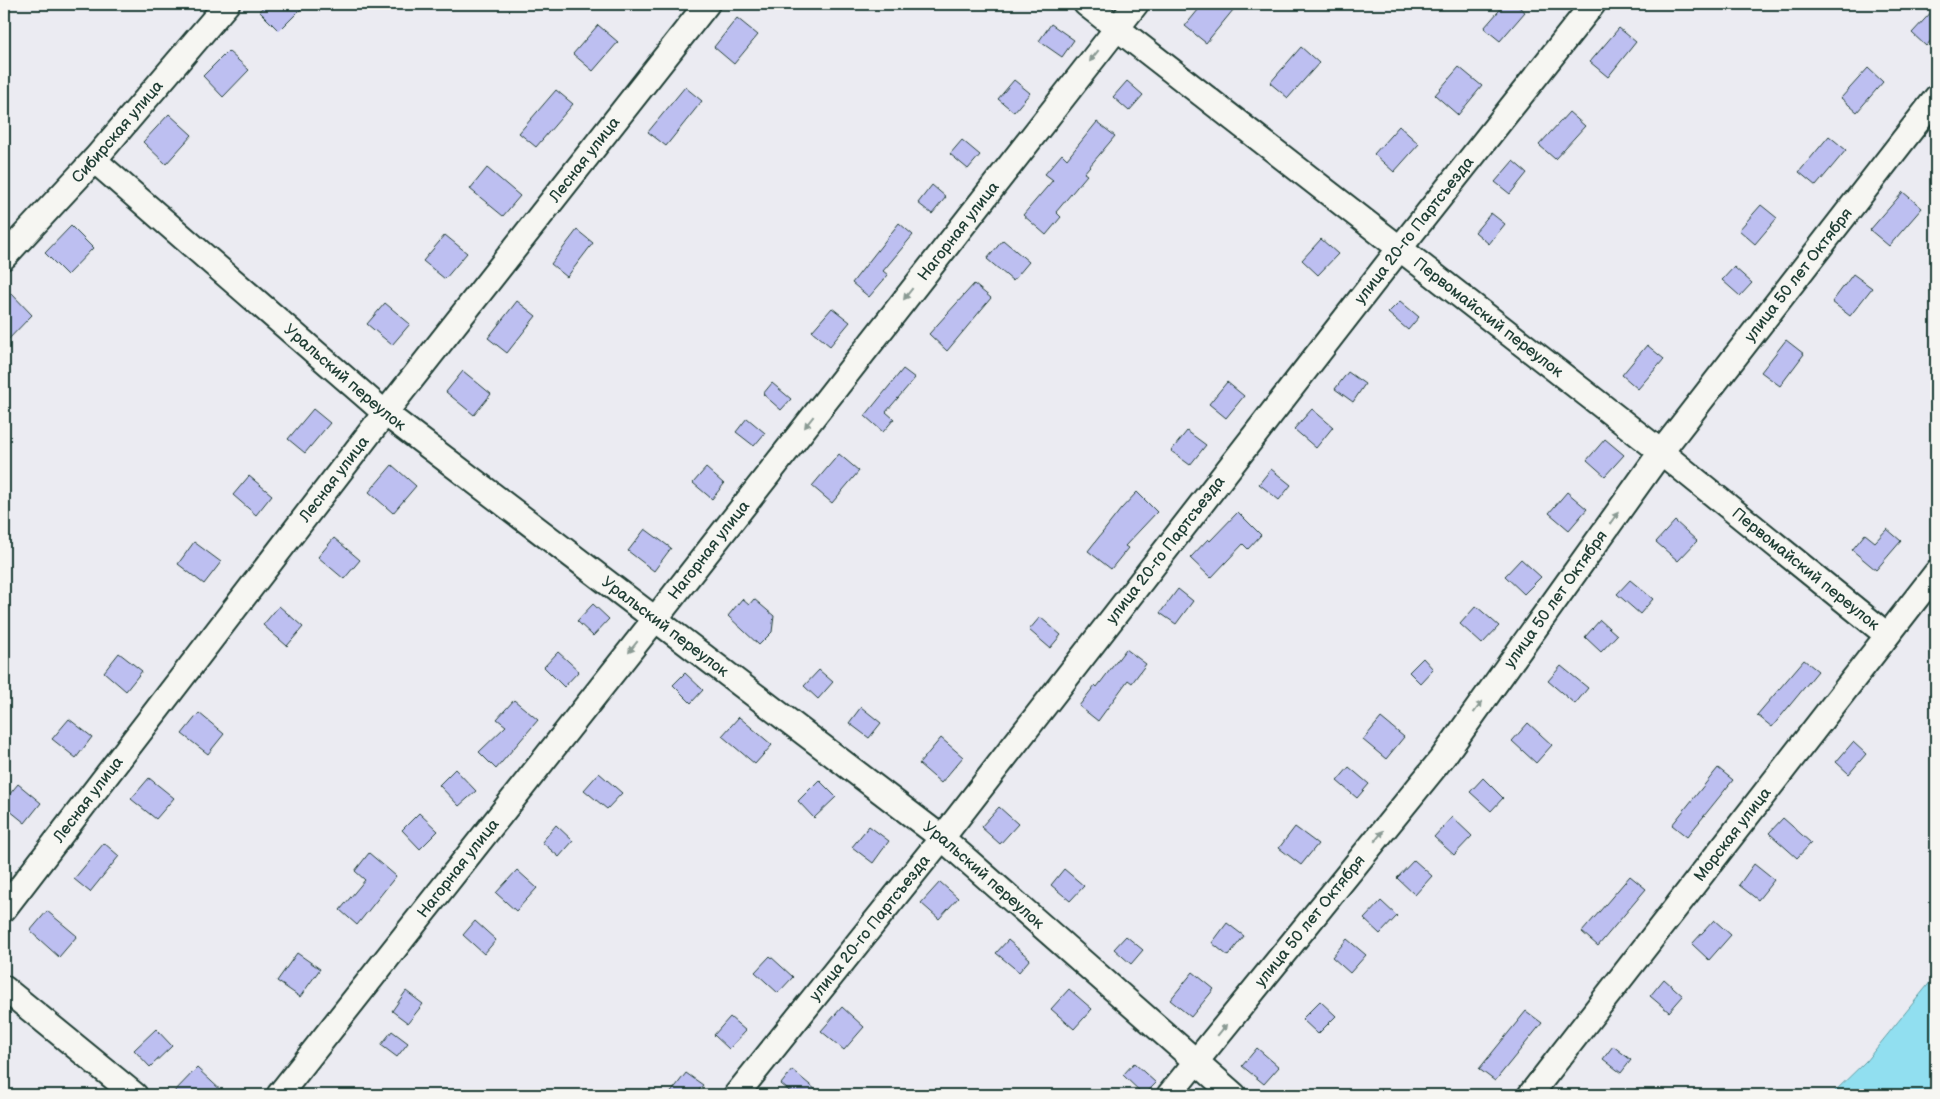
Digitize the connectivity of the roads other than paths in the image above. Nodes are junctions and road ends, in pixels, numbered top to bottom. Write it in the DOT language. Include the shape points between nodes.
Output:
graph roads {
  1 [pos="227,4"];
  2 [pos="706,4"];
  3 [pos="1086,4"];
  4 [pos="1136,4"];
  5 [pos="1593,4"];
  6 [pos="1116,28"];
  7 [pos="1936,98"];
  8 [pos="94,160"];
  9 [pos="1400,248"];
  10 [pos="4,257"];
  11 [pos="386,413"];
  12 [pos="1660,452"];
  13 [pos="1936,573"];
  14 [pos="656,618"];
  15 [pos="1887,634"];
  16 [pos="942,838"];
  17 [pos="4,909"];
  18 [pos="4,988"];
  19 [pos="1196,1062"];
  20 [pos="134,1095"];
  21 [pos="279,1095"];
  22 [pos="736,1095"];
  23 [pos="1170,1095"];
  24 [pos="1234,1095"];
  25 [pos="1530,1095"];
  1 -- 8 [label="street, Сибирская улица"];
  2 -- 11 [label="street, Лесная улица"];
  3 -- 6 [label="street, Первомайский переулок"];
  4 -- 6 [label="street, Нагорная улица"];
  5 -- 9 [label="street, улица 20-го Партсъезда"];
  6 -- 9 [label="street, Первомайский переулок"];
  6 -- 14 [label="street, Нагорная улица, one-way"];
  7 -- 12 [label="street, улица 50 лет Октября"];
  8 -- 10 [label="street, Сибирская улица"];
  8 -- 11 [label="street, Уральский переулок"];
  9 -- 12 [label="street, Первомайский переулок"];
  9 -- 16 [label="street, улица 20-го Партсъезда"];
  11 -- 14 [label="street, Уральский переулок"];
  11 -- 17 [label="street, Лесная улица"];
  12 -- 15 [label="street, Первомайский переулок"];
  19 -- 12 [label="street, улица 50 лет Октября, one-way" via="1443,757"];
  13 -- 15 [label="street, Морская улица"];
  14 -- 16 [label="street, Уральский переулок"];
  14 -- 21 [label="street, Нагорная улица, one-way"];
  15 -- 25 [label="street, Морская улица"];
  16 -- 19 [label="street, Уральский переулок"];
  16 -- 22 [label="street, улица 20-го Партсъезда"];
  18 -- 20 [label="street"];
  19 -- 23 [label="street, улица 50 лет Октября"];
  19 -- 24 [label="street, Уральский переулок"];
}
